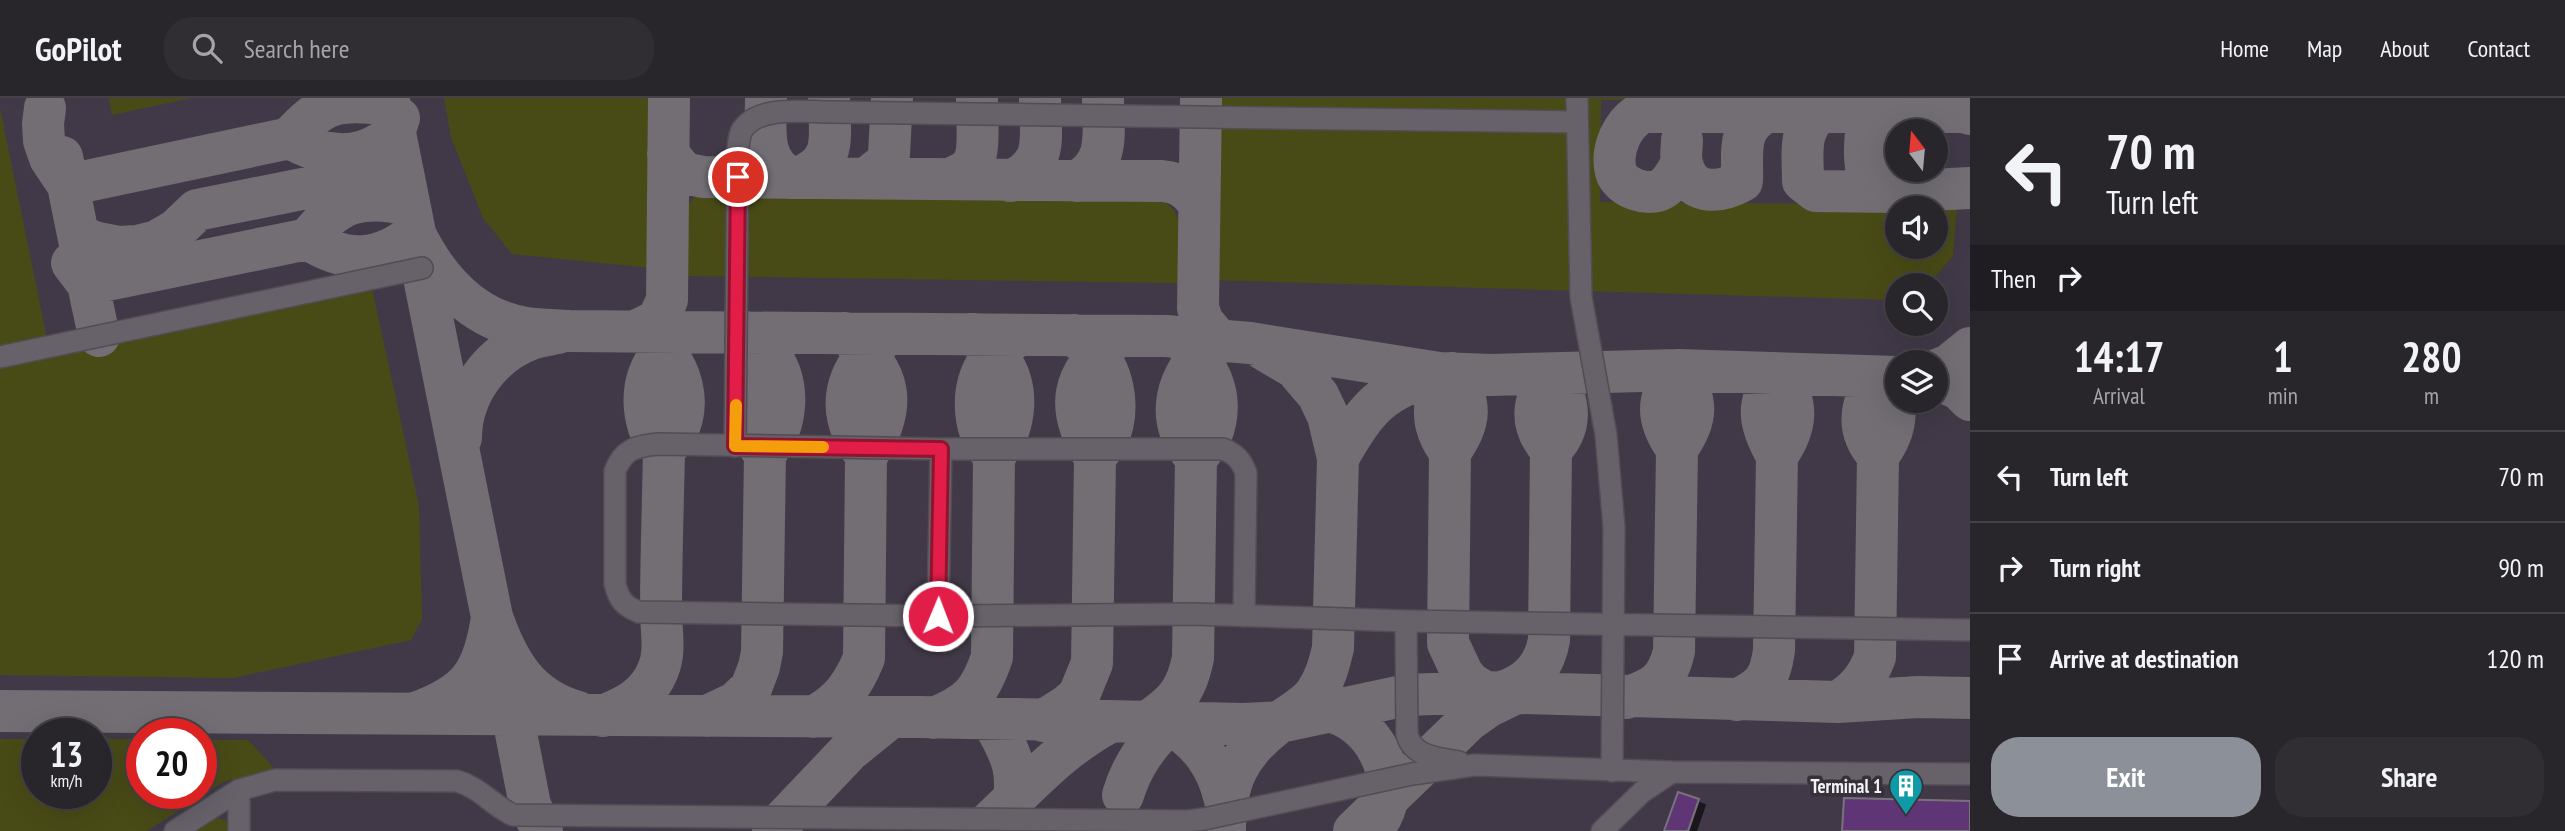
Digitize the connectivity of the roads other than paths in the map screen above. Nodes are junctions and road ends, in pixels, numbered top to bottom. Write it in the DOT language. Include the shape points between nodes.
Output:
graph roads {
  1 [pos="1577,98"];
  2 [pos="1576,122"];
  3 [pos="422,268"];
  4 [pos="0,357"];
  5 [pos="735,446"];
  6 [pos="941,449"];
  7 [pos="938,616"];
  8 [pos="1244,616"];
  9 [pos="1406,621"];
  10 [pos="1613,624"];
  11 [pos="1970,630"];
  12 [pos="1475,765"];
  13 [pos="1612,771"];
  14 [pos="1672,772"];
  15 [pos="1970,774"];
  16 [pos="239,790"];
  17 [pos="1622,821"];
  18 [pos="175,831"];
  19 [pos="239,831"];
  20 [pos="1602,831"];
  1 -- 2 [label="lane"];
  2 -- 5 [label="lane" via="805,112 781,112 752,120 737,147"];
  2 -- 10 [label="lane" via="1581,297 1611,481"];
  3 -- 4 [label="lane"];
  5 -- 6 [label="lane"];
  5 -- 7 [label="lane" via="640,446 620,458 615,471 615,584 625,607 639,612"];
  6 -- 7 [label="lane"];
  6 -- 8 [label="lane" via="1223,449 1234,453 1246,473"];
  7 -- 8 [label="lane"];
  8 -- 9 [label="lane"];
  9 -- 10 [label="lane"];
  9 -- 12 [label="lane" via="1406,735 1410,745 1417,752"];
  10 -- 11 [label="lane"];
  10 -- 13 [label="lane"];
  12 -- 13 [label="lane"];
  12 -- 16 [label="lane" via="1188,821 534,816 499,809 472,785 457,781 275,780"];
  13 -- 14 [label="lane"];
  14 -- 15 [label="lane"];
  14 -- 17 [label="lane" via="1642,792"];
  16 -- 18 [label="lane"];
  16 -- 19 [label="lane"];
  17 -- 20 [label="lane"];
}
